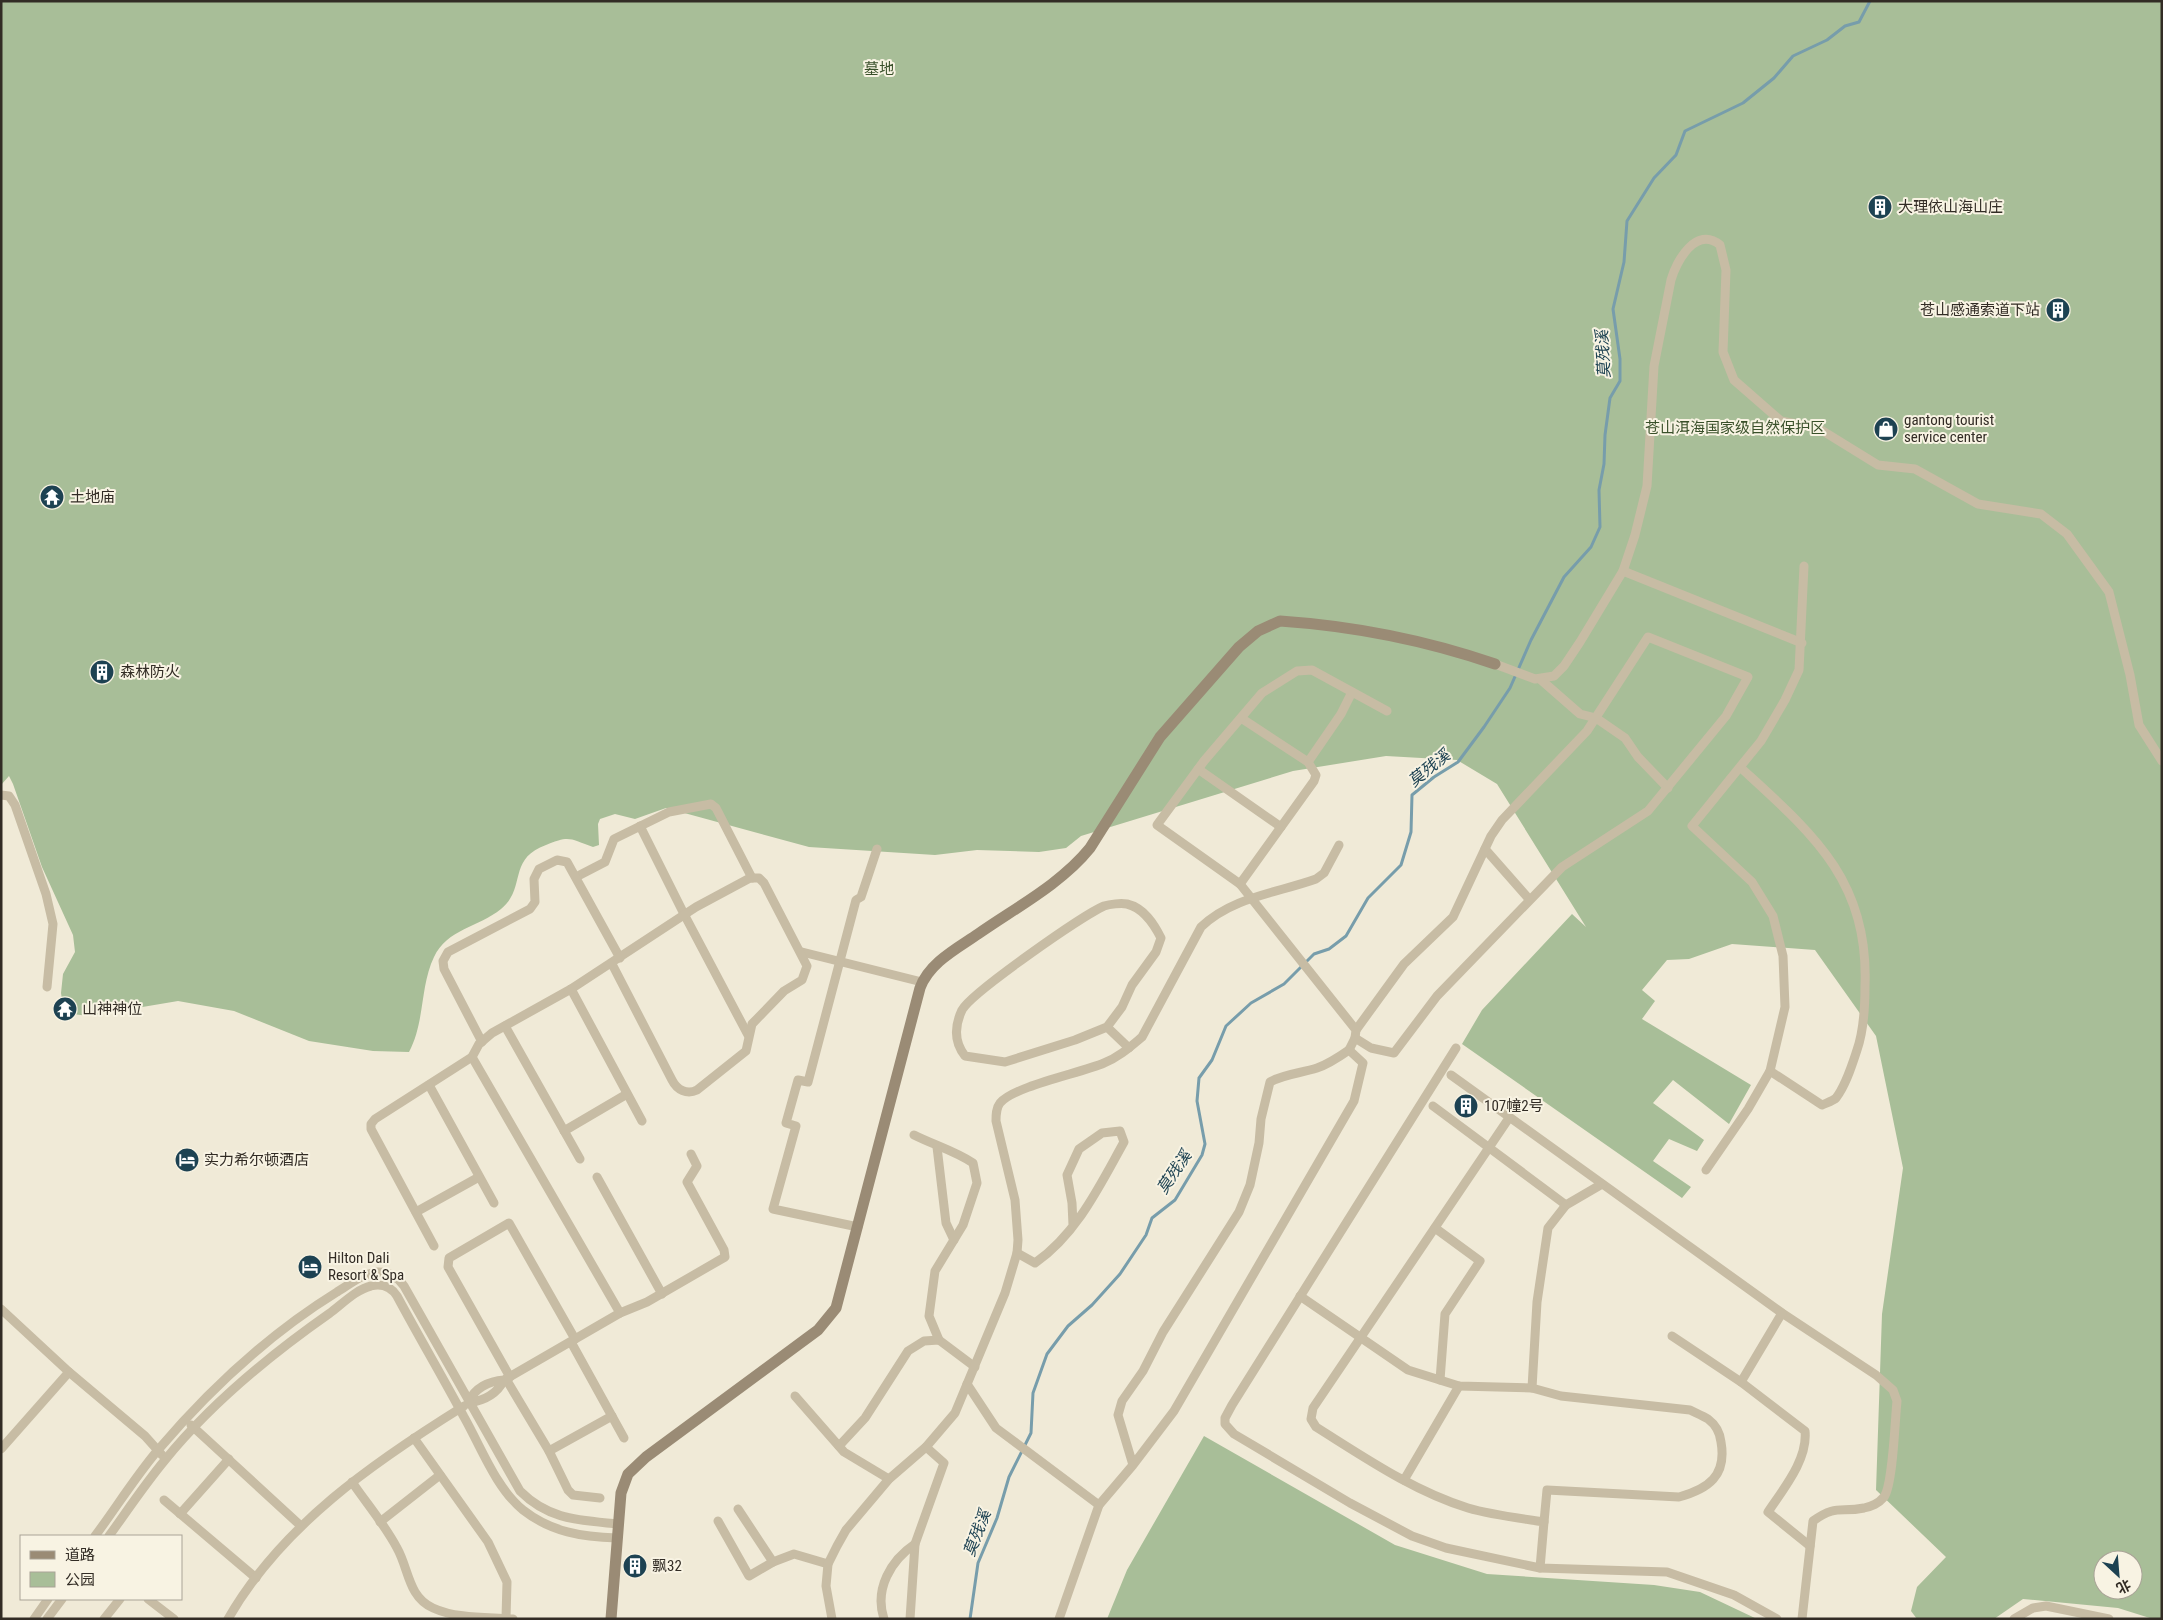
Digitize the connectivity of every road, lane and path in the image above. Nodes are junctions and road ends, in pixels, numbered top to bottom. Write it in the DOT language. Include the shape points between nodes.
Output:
graph roads {
  1 [pos="1804,566"];
  2 [pos="1623,571"];
  3 [pos="1802,643"];
  4 [pos="1495,664"];
  5 [pos="1537,679"];
  6 [pos="1352,692"];
  7 [pos="1387,711"];
  8 [pos="1241,718"];
  9 [pos="1596,718"];
  10 [pos="2162,761"];
  11 [pos="1308,762"];
  12 [pos="1741,768"];
  13 [pos="1198,769"];
  14 [pos="1668,788"];
  15 [pos="1,795"];
  16 [pos="640,826"];
  17 [pos="1281,827"];
  18 [pos="1339,845"];
  19 [pos="877,849"];
  20 [pos="1484,850"];
  21 [pos="576,877"];
  22 [pos="752,878"];
  23 [pos="1240,884"];
  24 [pos="1251,899"];
  25 [pos="1529,899"];
  26 [pos="684,914"];
  27 [pos="802,952"];
  28 [pos="616,961"];
  29 [pos="840,962"];
  30 [pos="922,982"];
  31 [pos="48,987"];
  32 [pos="570,989"];
  33 [pos="505,1026"];
  34 [pos="1107,1027"];
  35 [pos="1356,1034"];
  36 [pos="748,1035"];
  37 [pos="482,1042"];
  38 [pos="1129,1048"];
  39 [pos="1371,1048"];
  40 [pos="1456,1048"];
  41 [pos="1349,1050"];
  42 [pos="472,1057"];
  43 [pos="1363,1063"];
  44 [pos="1770,1071"];
  45 [pos="1451,1075"];
  46 [pos="429,1085"];
  47 [pos="627,1094"];
  48 [pos="1433,1106"];
  49 [pos="1509,1118"];
  50 [pos="642,1121"];
  51 [pos="564,1131"];
  52 [pos="914,1134"];
  53 [pos="937,1147"];
  54 [pos="1489,1148"];
  55 [pos="691,1154"];
  56 [pos="580,1159"];
  57 [pos="1706,1170"];
  58 [pos="479,1177"];
  59 [pos="597,1177"];
  60 [pos="1602,1184"];
  61 [pos="494,1203"];
  62 [pos="1566,1205"];
  63 [pos="416,1212"];
  64 [pos="1073,1224"];
  65 [pos="858,1227"];
  66 [pos="1435,1228"];
  67 [pos="954,1240"];
  68 [pos="434,1246"];
  69 [pos="1017,1253"];
  70 [pos="662,1294"];
  71 [pos="1300,1296"];
  72 [pos="1,1309"];
  73 [pos="620,1313"];
  74 [pos="1782,1313"];
  75 [pos="1362,1336"];
  76 [pos="1672,1336"];
  77 [pos="938,1340"];
  78 [pos="573,1341"];
  79 [pos="975,1367"];
  80 [pos="69,1372"];
  81 [pos="507,1379"];
  82 [pos="1440,1380"];
  83 [pos="1741,1382"];
  84 [pos="967,1384"];
  85 [pos="1459,1386"];
  86 [pos="1532,1388"];
  87 [pos="795,1396"];
  88 [pos="468,1403"];
  89 [pos="460,1408"];
  90 [pos="612,1416"];
  91 [pos="186,1420"];
  92 [pos="195,1428"];
  93 [pos="414,1438"];
  94 [pos="624,1438"];
  95 [pos="840,1446"];
  96 [pos="926,1447"];
  97 [pos="1,1449"];
  98 [pos="158,1451"];
  99 [pos="549,1451"];
  100 [pos="166,1459"];
  101 [pos="229,1459"];
  102 [pos="1133,1465"];
  103 [pos="440,1474"];
  104 [pos="889,1479"];
  105 [pos="1404,1480"];
  106 [pos="352,1482"];
  107 [pos="600,1498"];
  108 [pos="164,1500"];
  109 [pos="1099,1505"];
  110 [pos="738,1509"];
  111 [pos="180,1514"];
  112 [pos="565,1518"];
  113 [pos="718,1521"];
  114 [pos="380,1522"];
  115 [pos="1544,1522"];
  116 [pos="618,1524"];
  117 [pos="301,1526"];
  118 [pos="562,1531"];
  119 [pos="96,1535"];
  120 [pos="109,1535"];
  121 [pos="616,1538"];
  122 [pos="915,1544"];
  123 [pos="1810,1546"];
  124 [pos="773,1562"];
  125 [pos="828,1564"];
  126 [pos="1540,1568"];
  127 [pos="256,1578"];
  128 [pos="47,1600"];
  129 [pos="61,1600"];
  130 [pos="119,1600"];
  131 [pos="149,1600"];
  132 [pos="493,1618"];
  133 [pos="506,1618"];
  134 [pos="34,1619"];
  135 [pos="47,1619"];
  136 [pos="104,1619"];
  137 [pos="174,1619"];
  138 [pos="228,1619"];
  139 [pos="513,1619"];
  140 [pos="611,1619"];
  141 [pos="832,1619"];
  142 [pos="884,1619"];
  143 [pos="910,1619"];
  144 [pos="1059,1619"];
  145 [pos="1777,1619"];
  146 [pos="1802,1619"];
  147 [pos="2014,1619"];
  148 [pos="2108,1619"];
  1 -- 3 [label="street"];
  2 -- 3 [label="street"];
  2 -- 5 [label="street" via="1564,666 1554,676"];
  2 -- 10 [label="street" via="1647,486 1654,366 1671,280 1686,251 1698,242 1710,240 1720,245 1726,270 1723,352 1726,362 1734,380 1765,409 1781,421 1818,428 1878,465 1915,469 1978,504 2042,514 2067,534 2109,592 2130,675 2138,725"];
  3 -- 12 [label="street" via="1800,670 1761,741"];
  4 -- 5 [label="street"];
  4 -- 30 [label="street" via="1451,649 1374,632 1280,621 1266,626 1226,660 1160,737 1080,860 937,963"];
  5 -- 9 [label="street" via="1580,714"];
  6 -- 7 [label="street"];
  6 -- 8 [label="street" via="1312,670 1301,670 1262,693"];
  6 -- 11 [label="street"];
  8 -- 11 [label="street"];
  8 -- 13 [label="street"];
  9 -- 14 [label="street" via="1625,738 1638,757"];
  9 -- 14 [label="street" via="1648,637 1748,677 1726,716"];
  9 -- 20 [label="street" via="1502,820"];
  11 -- 17 [label="street" via="1316,775 1314,781"];
  12 -- 44 [label="street" via="1692,826 1752,882 1773,916 1784,956 1784,1007"];
  12 -- 44 [label="street" via="1795,818 1841,873 1862,934 1866,963 1860,1041 1835,1099 1822,1105"];
  13 -- 17 [label="street"];
  13 -- 23 [label="street" via="1157,825"];
  14 -- 25 [label="street" via="1648,811 1562,867"];
  15 -- 31 [label="street" via="8,796 16,805 46,894 53,932"];
  16 -- 21 [label="street" via="614,839 605,862"];
  16 -- 22 [label="street" via="679,809 713,805"];
  16 -- 26 [label="street"];
  17 -- 23 [label="street"];
  18 -- 24 [label="street" via="1324,873 1316,879"];
  19 -- 29 [label="street" via="861,897 856,900"];
  20 -- 25 [label="street"];
  20 -- 35 [label="street" via="1453,916 1404,964"];
  21 -- 28 [label="street"];
  21 -- 37 [label="street" via="564,860 539,869 534,879 536,899 532,907 445,956 444,970"];
  22 -- 26 [label="street"];
  22 -- 27 [label="street" via="759,878 764,883"];
  23 -- 24 [label="street"];
  24 -- 35 [label="street"];
  24 -- 38 [label="street" via="1216,915 1201,927 1142,1037"];
  25 -- 39 [label="street" via="1437,996 1394,1053"];
  26 -- 28 [label="street"];
  26 -- 36 [label="street"];
  27 -- 29 [label="street"];
  27 -- 36 [label="street" via="807,963 805,976 784,990 752,1024"];
  28 -- 32 [label="street"];
  28 -- 36 [label="street" via="672,1080 682,1091 697,1090 746,1051"];
  29 -- 30 [label="street"];
  29 -- 65 [label="street" via="808,1082 798,1080 786,1123 796,1126 774,1209"];
  30 -- 65 [label="street"];
  32 -- 33 [label="street"];
  32 -- 47 [label="street"];
  33 -- 37 [label="street"];
  33 -- 51 [label="street"];
  34 -- 34 [label="street" via="1156,952 1161,938 1152,919 1128,904 1106,905 990,984 963,1008 956,1028 957,1046 965,1056 1005,1062 1066,1044"];
  34 -- 38 [label="street"];
  35 -- 39 [label="street"];
  35 -- 41 [label="street"];
  37 -- 42 [label="street"];
  38 -- 69 [label="street" via="1103,1063 1021,1091 1000,1103 996,1121 1015,1200"];
  39 -- 43 [label="street"];
  40 -- 71 [label="street"];
  41 -- 43 [label="street"];
  41 -- 102 [label="street" via="1333,1062 1270,1082 1250,1185 1239,1212 1163,1332 1143,1371 1122,1400 1118,1414"];
  42 -- 46 [label="street"];
  42 -- 73 [label="street"];
  43 -- 102 [label="street" via="1354,1101 1320,1162 1174,1411"];
  44 -- 57 [label="street"];
  45 -- 49 [label="street"];
  46 -- 58 [label="street"];
  46 -- 63 [label="street" via="375,1119 370,1127"];
  47 -- 50 [label="street"];
  47 -- 51 [label="street"];
  48 -- 54 [label="street"];
  49 -- 54 [label="street"];
  49 -- 60 [label="street"];
  51 -- 56 [label="street"];
  52 -- 53 [label="street"];
  53 -- 67 [label="street" via="946,1222"];
  53 -- 67 [label="street" via="959,1154 973,1163 977,1182 963,1225"];
  54 -- 62 [label="street"];
  54 -- 66 [label="street"];
  55 -- 70 [label="street" via="696,1169 687,1182 725,1257"];
  58 -- 61 [label="street"];
  58 -- 63 [label="street"];
  59 -- 70 [label="street"];
  60 -- 62 [label="street"];
  60 -- 74 [label="street"];
  62 -- 86 [label="street" via="1548,1228 1537,1302"];
  63 -- 68 [label="street"];
  64 -- 64 [label="street" via="1092,1201 1124,1142 1120,1131 1102,1133 1079,1149 1066,1175"];
  64 -- 69 [label="street" via="1052,1251 1035,1263"];
  65 -- 116 [label="street" via="840,1296 831,1316 818,1330 635,1466 623,1483"];
  66 -- 75 [label="street"];
  66 -- 82 [label="street" via="1480,1261 1445,1314"];
  67 -- 77 [label="street" via="935,1271 930,1316"];
  69 -- 79 [label="street" via="1005,1293"];
  70 -- 73 [label="street"];
  71 -- 75 [label="street"];
  71 -- 126 [label="street" via="1225,1418 1229,1430 1350,1503 1412,1536 1446,1548"];
  72 -- 80 [label="street"];
  73 -- 78 [label="street"];
  74 -- 83 [label="street"];
  74 -- 123 [label="street" via="1876,1375 1893,1390 1897,1401 1885,1496 1874,1506 1824,1513 1813,1521"];
  75 -- 82 [label="street" via="1408,1370"];
  75 -- 105 [label="street" via="1313,1408 1311,1419 1316,1427"];
  76 -- 83 [label="street"];
  77 -- 79 [label="street"];
  77 -- 95 [label="street" via="924,1341 908,1351 865,1418"];
  78 -- 81 [label="street"];
  78 -- 81 [label="street" via="509,1223 468,1246 449,1258 448,1267"];
  78 -- 90 [label="street"];
  79 -- 84 [label="street"];
  80 -- 97 [label="street"];
  80 -- 98 [label="street" via="145,1436"];
  81 -- 88 [label="street" via="488,1397"];
  81 -- 99 [label="street"];
  82 -- 85 [label="street"];
  83 -- 123 [label="street" via="1805,1431 1807,1444 1791,1478 1768,1512"];
  84 -- 96 [label="street" via="955,1413"];
  84 -- 109 [label="street" via="996,1428"];
  85 -- 86 [label="street"];
  85 -- 105 [label="street"];
  86 -- 115 [label="street" via="1561,1396 1690,1410 1709,1420 1720,1432 1724,1454 1712,1482 1698,1492 1679,1497 1547,1490"];
  87 -- 95 [label="street"];
  88 -- 89 [label="street"];
  88 -- 91 [label="street" via="404,1286 395,1277 378,1272 360,1278 312,1308 269,1341 222,1382"];
  88 -- 112 [label="street" via="520,1491 545,1511"];
  89 -- 92 [label="street" via="397,1296 389,1287 379,1285 366,1288 350,1298 274,1353"];
  89 -- 93 [label="street"];
  89 -- 118 [label="street" via="514,1501 532,1516"];
  90 -- 94 [label="street"];
  90 -- 99 [label="street"];
  91 -- 92 [label="street"];
  91 -- 98 [label="street"];
  92 -- 100 [label="street"];
  92 -- 101 [label="street"];
  93 -- 103 [label="street"];
  93 -- 106 [label="street"];
  95 -- 104 [label="street"];
  96 -- 104 [label="street"];
  96 -- 122 [label="street" via="944,1462"];
  98 -- 100 [label="street"];
  98 -- 119 [label="street"];
  99 -- 107 [label="street" via="573,1495"];
  100 -- 120 [label="street"];
  101 -- 111 [label="street"];
  101 -- 117 [label="street"];
  102 -- 109 [label="street"];
  103 -- 114 [label="street"];
  103 -- 133 [label="street" via="488,1542 503,1573 507,1582"];
  104 -- 125 [label="street" via="846,1530"];
  105 -- 115 [label="street" via="1468,1508"];
  106 -- 114 [label="street"];
  106 -- 117 [label="street"];
  108 -- 111 [label="street"];
  109 -- 144 [label="street"];
  110 -- 124 [label="street"];
  111 -- 127 [label="street"];
  112 -- 116 [label="street"];
  112 -- 118 [label="street"];
  113 -- 124 [label="street" via="750,1576"];
  114 -- 132 [label="street" via="397,1547 408,1580 421,1600 444,1612"];
  115 -- 126 [label="street"];
  116 -- 121 [label="street"];
  117 -- 127 [label="street"];
  118 -- 121 [label="street" via="579,1536"];
  121 -- 140 [label="street"];
  122 -- 142 [label="street" via="903,1552 889,1569 882,1600"];
  122 -- 143 [label="street"];
  123 -- 146 [label="street"];
  124 -- 125 [label="street" via="794,1554"];
  125 -- 141 [label="street" via="826,1586"];
  126 -- 145 [label="street" via="1667,1572 1734,1595"];
  127 -- 138 [label="street"];
  128 -- 134 [label="street"];
  129 -- 135 [label="street"];
  130 -- 136 [label="street"];
  131 -- 137 [label="street"];
  132 -- 133 [label="street"];
  133 -- 139 [label="street"];
  147 -- 148 [label="street" via="2038,1606"];
}
